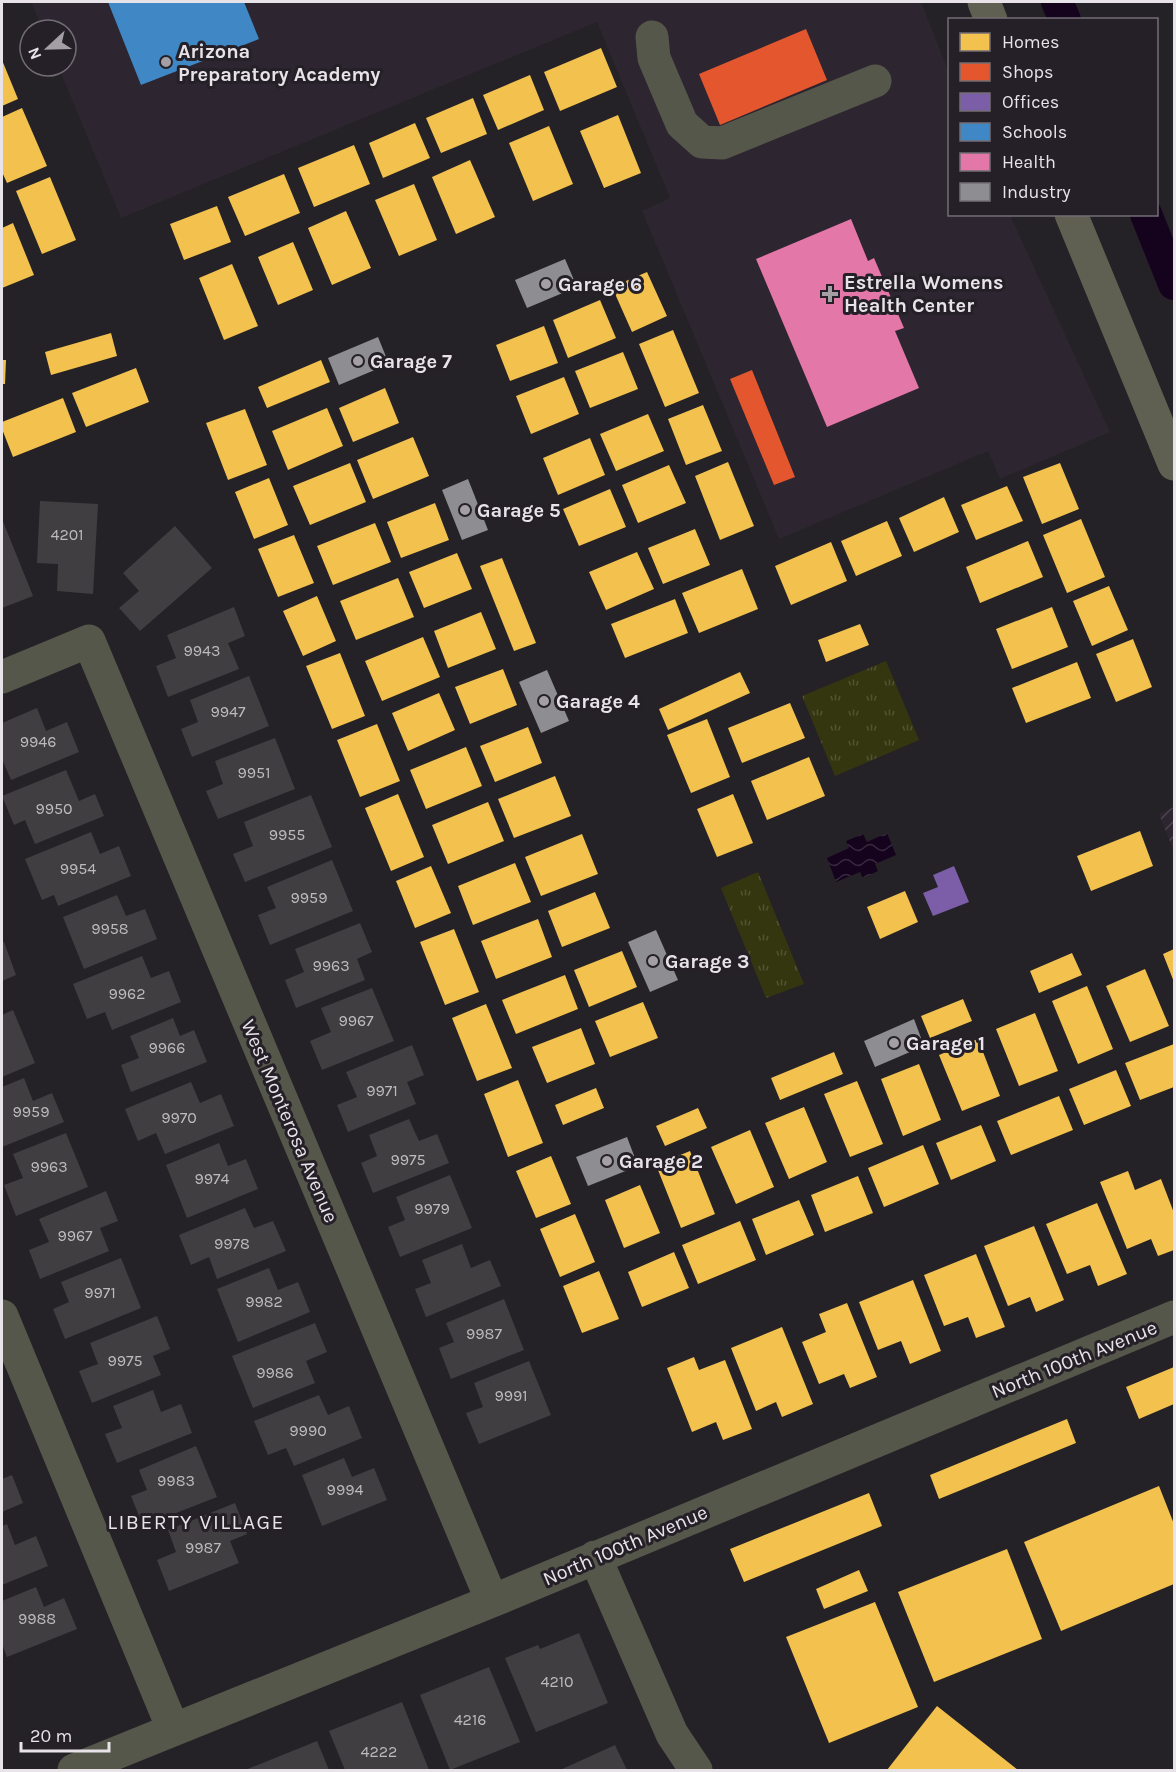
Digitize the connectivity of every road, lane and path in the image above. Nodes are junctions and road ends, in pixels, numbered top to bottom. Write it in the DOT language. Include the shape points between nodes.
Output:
graph roads {
  1 [pos="984,2"];
  2 [pos="990,18"];
  3 [pos="651,37"];
  4 [pos="875,81"];
  5 [pos="1072,216"];
  6 [pos="1174,464"];
  7 [pos="2,677"];
  8 [pos="2,1316"];
  9 [pos="1174,1317"];
  10 [pos="595,1557"];
  11 [pos="492,1601"];
  12 [pos="172,1729"];
  13 [pos="74,1770"];
  14 [pos="696,1770"];
  1 -- 2 [label="main road"];
  3 -- 4 [label="street" via="654,58 682,124 702,142 722,142"];
  5 -- 6 [label="main road"];
  7 -- 11 [label="street, West Monterosa Avenue" via="89,641"];
  8 -- 12 [label="street"];
  9 -- 10 [label="street, North 100th Avenue"];
  10 -- 11 [label="street, North 100th Avenue"];
  10 -- 14 [label="street" via="672,1734"];
  11 -- 12 [label="street, North 100th Avenue"];
  12 -- 13 [label="street, North 100th Avenue"];
}
